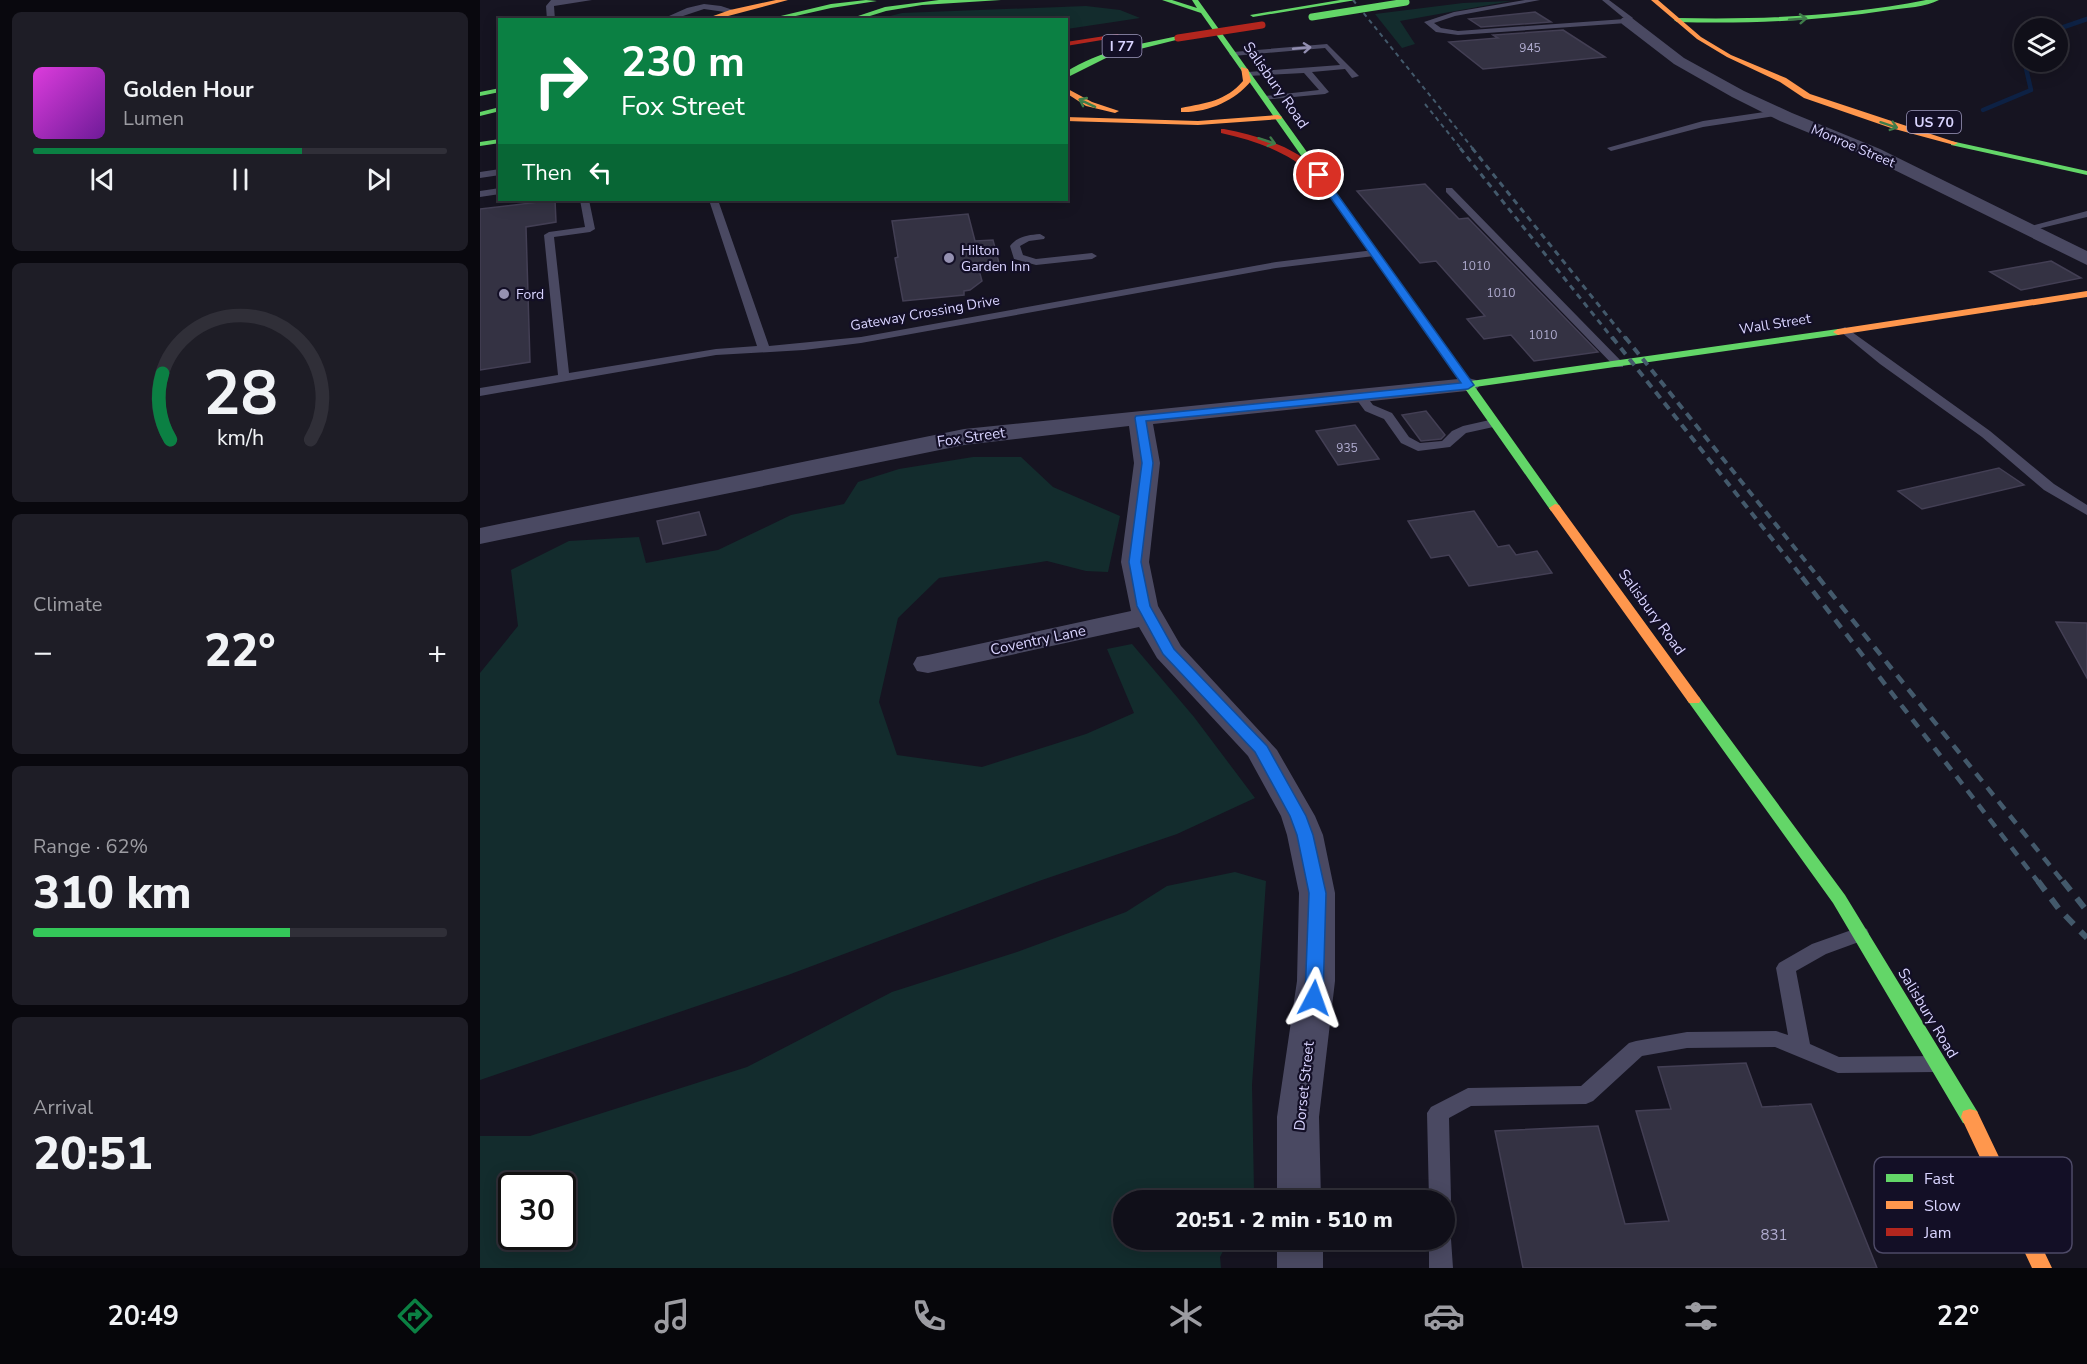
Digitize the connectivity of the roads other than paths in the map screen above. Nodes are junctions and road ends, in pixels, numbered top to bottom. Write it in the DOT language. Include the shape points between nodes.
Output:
graph roads {
  1 [pos="590,0"];
  2 [pos="785,0"];
  3 [pos="891,0"];
  4 [pos="998,0"];
  5 [pos="1166,0"];
  6 [pos="1195,0"];
  7 [pos="1353,0"];
  8 [pos="1537,0"];
  9 [pos="1605,0"];
  10 [pos="1654,0"];
  11 [pos="1852,0"];
  12 [pos="1936,0"];
  13 [pos="1411,1"];
  14 [pos="553,2"];
  15 [pos="732,5"];
  16 [pos="1744,6"];
  17 [pos="1789,6"];
  18 [pos="1204,12"];
  19 [pos="1309,12"];
  20 [pos="551,18"];
  21 [pos="668,18"];
  22 [pos="709,18"];
  23 [pos="776,18"];
  24 [pos="854,18"];
  25 [pos="1677,20"];
  26 [pos="1627,21"];
  27 [pos="1768,21"];
  28 [pos="1174,33"];
  29 [pos="1068,43"];
  30 [pos="1262,51"];
  31 [pos="1068,54"];
  32 [pos="1233,54"];
  33 [pos="1730,56"];
  34 [pos="1337,57"];
  35 [pos="1326,58"];
  36 [pos="1346,66"];
  37 [pos="1306,70"];
  38 [pos="1246,72"];
  39 [pos="1277,72"];
  40 [pos="1068,74"];
  41 [pos="1356,76"];
  42 [pos="1283,80"];
  43 [pos="1783,80"];
  44 [pos="1288,87"];
  45 [pos="498,90"];
  46 [pos="1068,92"];
  47 [pos="480,94"];
  48 [pos="1294,95"];
  49 [pos="1265,98"];
  50 [pos="1879,106"];
  51 [pos="498,110"];
  52 [pos="1152,113"];
  53 [pos="1778,113"];
  54 [pos="480,114"];
  55 [pos="1278,117"];
  56 [pos="1068,119"];
  57 [pos="1169,125"];
  58 [pos="498,143"];
  59 [pos="480,146"];
  60 [pos="1611,148"];
  61 [pos="498,172"];
  62 [pos="2087,173"];
  63 [pos="480,175"];
  64 [pos="1319,175"];
  65 [pos="1449,190"];
  66 [pos="498,191"];
  67 [pos="480,194"];
  68 [pos="584,201"];
  69 [pos="713,201"];
  70 [pos="2087,214"];
  71 [pos="2025,228"];
  72 [pos="1040,237"];
  73 [pos="1374,254"];
  74 [pos="1092,256"];
  75 [pos="2087,259"];
  76 [pos="2087,294"];
  77 [pos="2036,303"];
  78 [pos="2087,306"];
  79 [pos="1845,330"];
  80 [pos="764,349"];
  81 [pos="1619,365"];
  82 [pos="564,378"];
  83 [pos="1468,385"];
  84 [pos="480,392"];
  85 [pos="1359,396"];
  86 [pos="1140,418"];
  87 [pos="1494,423"];
  88 [pos="2087,510"];
  89 [pos="480,536"];
  90 [pos="1147,616"];
  91 [pos="928,664"];
  92 [pos="1860,934"];
  93 [pos="1801,1050"];
  94 [pos="1939,1064"];
  95 [pos="1989,1157"];
  96 [pos="1299,1190"];
  97 [pos="1440,1190"];
  98 [pos="1300,1250"];
  99 [pos="1440,1250"];
  100 [pos="2035,1253"];
  101 [pos="1300,1268"];
  102 [pos="1441,1268"];
  103 [pos="2042,1268"];
  1 -- 14 [label="lane"];
  2 -- 15 [label="main road"];
  3 -- 23 [label="main road" via="831,6"];
  4 -- 24 [label="main road" via="902,4"];
  5 -- 18 [label="main road"];
  6 -- 18 [label="main road, Salisbury Road"];
  7 -- 19 [label="main road, I 77"];
  8 -- 26 [label="lane" via="1428,22 1439,30 1458,33"];
  9 -- 26 [label="lane" via="1629,18"];
  10 -- 25 [label="main road, US 70"];
  11 -- 17 [label="main road"];
  27 -- 12 [label="main road, one-way" via="1872,12"];
  13 -- 19 [label="main road, I 77, bridge"];
  14 -- 20 [label="lane"];
  15 -- 21 [label="lane" via="699,6"];
  15 -- 22 [label="main road"];
  16 -- 17 [label="main road"];
  17 -- 25 [label="main road" via="1697,14"];
  18 -- 32 [label="main road, Salisbury Road"];
  19 -- 28 [label="main road, I 77, bridge"];
  25 -- 27 [label="main road"];
  25 -- 33 [label="main road, US 70"];
  26 -- 53 [label="street, Monroe Street" via="1679,61"];
  27 -- 33 [label="main road" via="1739,27 1722,36 1720,43"];
  28 -- 29 [label="main road, I 77"];
  28 -- 31 [label="main road, I 77"];
  28 -- 40 [label="main road" via="1075,67"];
  30 -- 32 [label="lane"];
  30 -- 34 [label="lane, one-way" via="1327,46"];
  30 -- 39 [label="lane"];
  32 -- 38 [label="main road, Salisbury Road"];
  33 -- 43 [label="main road, US 70"];
  34 -- 35 [label="lane"];
  34 -- 36 [label="lane"];
  36 -- 37 [label="lane"];
  36 -- 41 [label="lane"];
  37 -- 39 [label="lane"];
  37 -- 48 [label="lane" via="1325,93"];
  38 -- 39 [label="lane"];
  38 -- 49 [label="main road, Salisbury Road"];
  38 -- 52 [label="main road" via="1247,81 1240,93 1227,100"];
  39 -- 42 [label="lane"];
  43 -- 50 [label="main road, US 70"];
  43 -- 62 [label="main road, US 70, one-way" via="1808,96 1894,126"];
  44 -- 48 [label="lane"];
  45 -- 47 [label="main road"];
  52 -- 46 [label="main road, one-way" via="1096,108"];
  48 -- 49 [label="lane"];
  49 -- 55 [label="main road, Salisbury Road"];
  51 -- 54 [label="main road"];
  52 -- 55 [label="main road"];
  53 -- 60 [label="lane" via="1703,124"];
  53 -- 71 [label="street, Monroe Street" via="1874,153"];
  55 -- 57 [label="main road"];
  55 -- 64 [label="main road, Salisbury Road"];
  56 -- 57 [label="main road"];
  57 -- 64 [label="main road, one-way" via="1240,134 1282,146"];
  58 -- 59 [label="main road"];
  61 -- 63 [label="lane"];
  64 -- 73 [label="main road, Salisbury Road"];
  65 -- 81 [label="lane"];
  66 -- 67 [label="lane"];
  68 -- 82 [label="lane" via="590,229 549,235"];
  69 -- 80 [label="lane"];
  70 -- 71 [label="lane"];
  71 -- 75 [label="street, Monroe Street"];
  72 -- 74 [label="lane" via="1017,243 1018,257 1035,262"];
  73 -- 80 [label="lane, Gateway Crossing Drive" via="1276,265 861,340"];
  73 -- 83 [label="main road, Salisbury Road"];
  76 -- 77 [label="main road, Wall Street"];
  77 -- 78 [label="main road"];
  77 -- 79 [label="main road, Wall Street"];
  79 -- 81 [label="main road, Wall Street"];
  79 -- 88 [label="lane" via="1986,434 2049,487"];
  80 -- 82 [label="lane, Gateway Crossing Drive" via="697,355"];
  81 -- 83 [label="main road, Wall Street"];
  82 -- 84 [label="lane, Gateway Crossing Drive"];
  83 -- 85 [label="street, Fox Street"];
  83 -- 87 [label="main road, Salisbury Road"];
  85 -- 86 [label="street, Fox Street"];
  85 -- 87 [label="lane" via="1369,408 1388,416 1405,440 1418,447 1446,444 1465,427"];
  86 -- 89 [label="street, Fox Street" via="964,437"];
  86 -- 90 [label="street, Dorset Street" via="1147,463 1135,562"];
  87 -- 92 [label="main road, Salisbury Road" via="1833,890"];
  90 -- 91 [label="street, Coventry Lane"];
  90 -- 96 [label="street, Dorset Street" via="1168,651 1261,750 1305,835 1317,893 1316,969 1298,1117"];
  92 -- 93 [label="lane" via="1819,949 1786,968"];
  92 -- 94 [label="main road, Salisbury Road"];
  93 -- 94 [label="lane" via="1838,1065"];
  93 -- 97 [label="lane" via="1776,1039 1687,1040 1636,1049 1586,1095 1468,1097 1438,1113"];
  94 -- 95 [label="main road, Salisbury Road"];
  98 -- 101 [label="street"];
  99 -- 102 [label="lane"];
  100 -- 103 [label="main road, Salisbury Road"];
}
